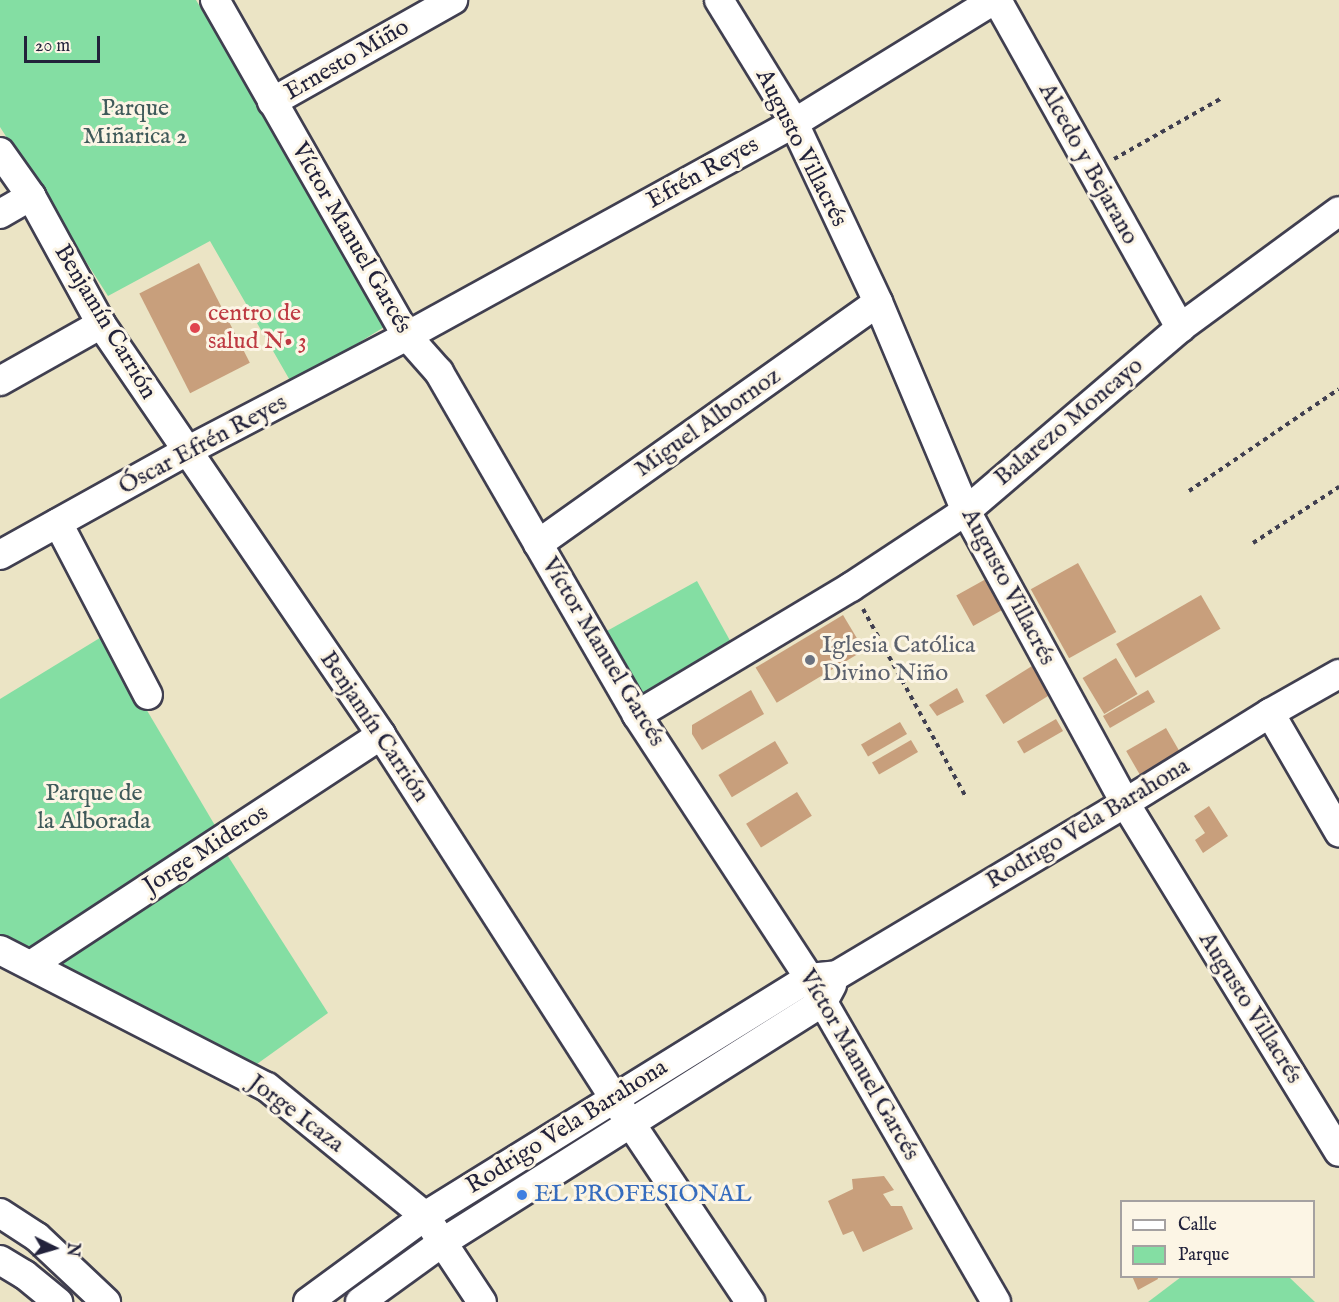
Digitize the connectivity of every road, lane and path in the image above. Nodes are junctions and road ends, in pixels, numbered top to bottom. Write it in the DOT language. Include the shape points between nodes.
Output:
graph roads {
  1 [pos="215,0"];
  2 [pos="453,0"];
  3 [pos="719,0"];
  4 [pos="996,0"];
  5 [pos="1220,99"];
  6 [pos="272,102"];
  7 [pos="794,123"];
  8 [pos="0,152"];
  9 [pos="1092,171"];
  10 [pos="31,196"];
  11 [pos="1339,211"];
  12 [pos="0,214"];
  13 [pos="878,302"];
  14 [pos="101,324"];
  15 [pos="1180,328"];
  16 [pos="406,336"];
  17 [pos="0,381"];
  18 [pos="1339,389"];
  19 [pos="187,451"];
  20 [pos="1339,487"];
  21 [pos="1189,490"];
  22 [pos="966,511"];
  23 [pos="58,523"];
  24 [pos="1253,543"];
  25 [pos="538,544"];
  26 [pos="0,555"];
  27 [pos="851,587"];
  28 [pos="1339,674"];
  29 [pos="148,695"];
  30 [pos="1270,713"];
  31 [pos="637,715"];
  32 [pos="381,735"];
  33 [pos="965,795"];
  34 [pos="1125,803"];
  35 [pos="1339,832"];
  36 [pos="0,950"];
  37 [pos="31,965"];
  38 [pos="837,975"];
  39 [pos="809,978"];
  40 [pos="823,1002"];
  41 [pos="613,1097"];
  42 [pos="632,1125"];
  43 [pos="1339,1152"];
  44 [pos="0,1213"];
  45 [pos="425,1216"];
  46 [pos="443,1242"];
  47 [pos="0,1260"];
  48 [pos="58,1302"];
  49 [pos="105,1302"];
  50 [pos="308,1302"];
  51 [pos="360,1302"];
  52 [pos="482,1302"];
  53 [pos="750,1302"];
  54 [pos="996,1302"];
  1 -- 6 [label="street, Víctor Manuel Garcés"];
  2 -- 6 [label="street, Ernesto Miño"];
  3 -- 7 [label="street, Augusto Villacrés"];
  4 -- 7 [label="street, Efrén Reyes"];
  4 -- 9 [label="street, Alcedo y Bejarano"];
  5 -- 9 [label="path"];
  6 -- 16 [label="street, Víctor Manuel Garcés"];
  7 -- 13 [label="street, Augusto Villacrés"];
  7 -- 16 [label="street, Efrén Reyes"];
  8 -- 10 [label="street, Benjamín Carrión"];
  9 -- 15 [label="street, Alcedo y Bejarano"];
  10 -- 12 [label="street"];
  10 -- 14 [label="street, Benjamín Carrión"];
  11 -- 15 [label="street, Balarezo Moncayo"];
  13 -- 22 [label="street, Augusto Villacrés"];
  13 -- 25 [label="street, Miguel Albornoz"];
  14 -- 17 [label="street"];
  14 -- 19 [label="street, Benjamín Carrión"];
  15 -- 22 [label="street, Balarezo Moncayo"];
  16 -- 19 [label="street, Óscar Efrén Reyes"];
  16 -- 25 [label="street, Víctor Manuel Garcés" via="439,372"];
  18 -- 21 [label="path"];
  19 -- 23 [label="street, Óscar Efrén Reyes"];
  19 -- 32 [label="street, Benjamín Carrión"];
  20 -- 24 [label="path"];
  22 -- 27 [label="street, Balarezo Moncayo"];
  22 -- 34 [label="street, Augusto Villacrés"];
  23 -- 26 [label="street, Óscar Efrén Reyes"];
  23 -- 29 [label="street"];
  25 -- 31 [label="street, Víctor Manuel Garcés"];
  27 -- 31 [label="street, Balarezo Moncayo"];
  27 -- 33 [label="path"];
  28 -- 30 [label="street, Rodrigo Vela Barahona"];
  30 -- 34 [label="street, Rodrigo Vela Barahona"];
  30 -- 35 [label="street"];
  31 -- 39 [label="street, Víctor Manuel Garcés"];
  32 -- 37 [label="street, Jorge Mideros"];
  32 -- 41 [label="street, Benjamín Carrión"];
  34 -- 38 [label="street, Rodrigo Vela Barahona"];
  34 -- 43 [label="street, Augusto Villacrés"];
  36 -- 37 [label="street, Jorge Icaza"];
  37 -- 45 [label="street, Jorge Icaza" via="267,1087"];
  38 -- 39 [label="street, Rodrigo Vela Barahona"];
  38 -- 40 [label="street, Rodrigo Vela Barahona"];
  39 -- 40 [label="street, Víctor Manuel Garcés"];
  39 -- 41 [label="street, Rodrigo Vela Barahona"];
  40 -- 42 [label="street, Rodrigo Vela Barahona"];
  40 -- 54 [label="street, Víctor Manuel Garcés"];
  41 -- 42 [label="street, Benjamín Carrión"];
  41 -- 45 [label="street, Rodrigo Vela Barahona"];
  42 -- 46 [label="street, Rodrigo Vela Barahona"];
  42 -- 53 [label="street, Benjamín Carrión"];
  44 -- 49 [label="street" via="37,1237"];
  45 -- 46 [label="street, Jorge Icaza"];
  45 -- 50 [label="street, Rodrigo Vela Barahona"];
  46 -- 51 [label="street, Rodrigo Vela Barahona"];
  46 -- 52 [label="street, Jorge Icaza"];
  47 -- 48 [label="street"];
}
